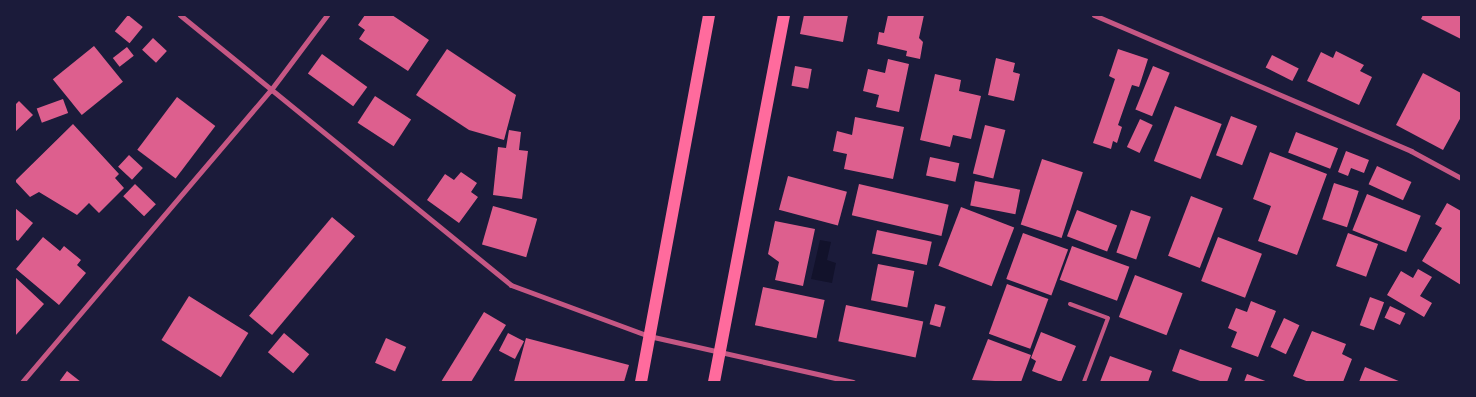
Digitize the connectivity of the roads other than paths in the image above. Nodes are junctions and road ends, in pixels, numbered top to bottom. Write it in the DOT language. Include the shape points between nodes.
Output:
graph roads {
  1 [pos="180,15"];
  2 [pos="327,15"];
  3 [pos="708,15"];
  4 [pos="784,15"];
  5 [pos="1094,15"];
  6 [pos="270,91"];
  7 [pos="1461,178"];
  8 [pos="1070,304"];
  9 [pos="649,336"];
  10 [pos="720,351"];
  11 [pos="22,382"];
  12 [pos="641,382"];
  13 [pos="714,382"];
  14 [pos="854,382"];
  15 [pos="1084,382"];
  1 -- 6 [label="street"];
  2 -- 6 [label="street"];
  3 -- 9 [label="main road"];
  4 -- 10 [label="main road"];
  5 -- 7 [label="street" via="1410,151"];
  6 -- 9 [label="street" via="511,285"];
  6 -- 11 [label="street"];
  8 -- 15 [label="lane" via="1108,318"];
  9 -- 10 [label="street"];
  9 -- 12 [label="main road"];
  10 -- 13 [label="main road"];
  10 -- 14 [label="street"];
}
